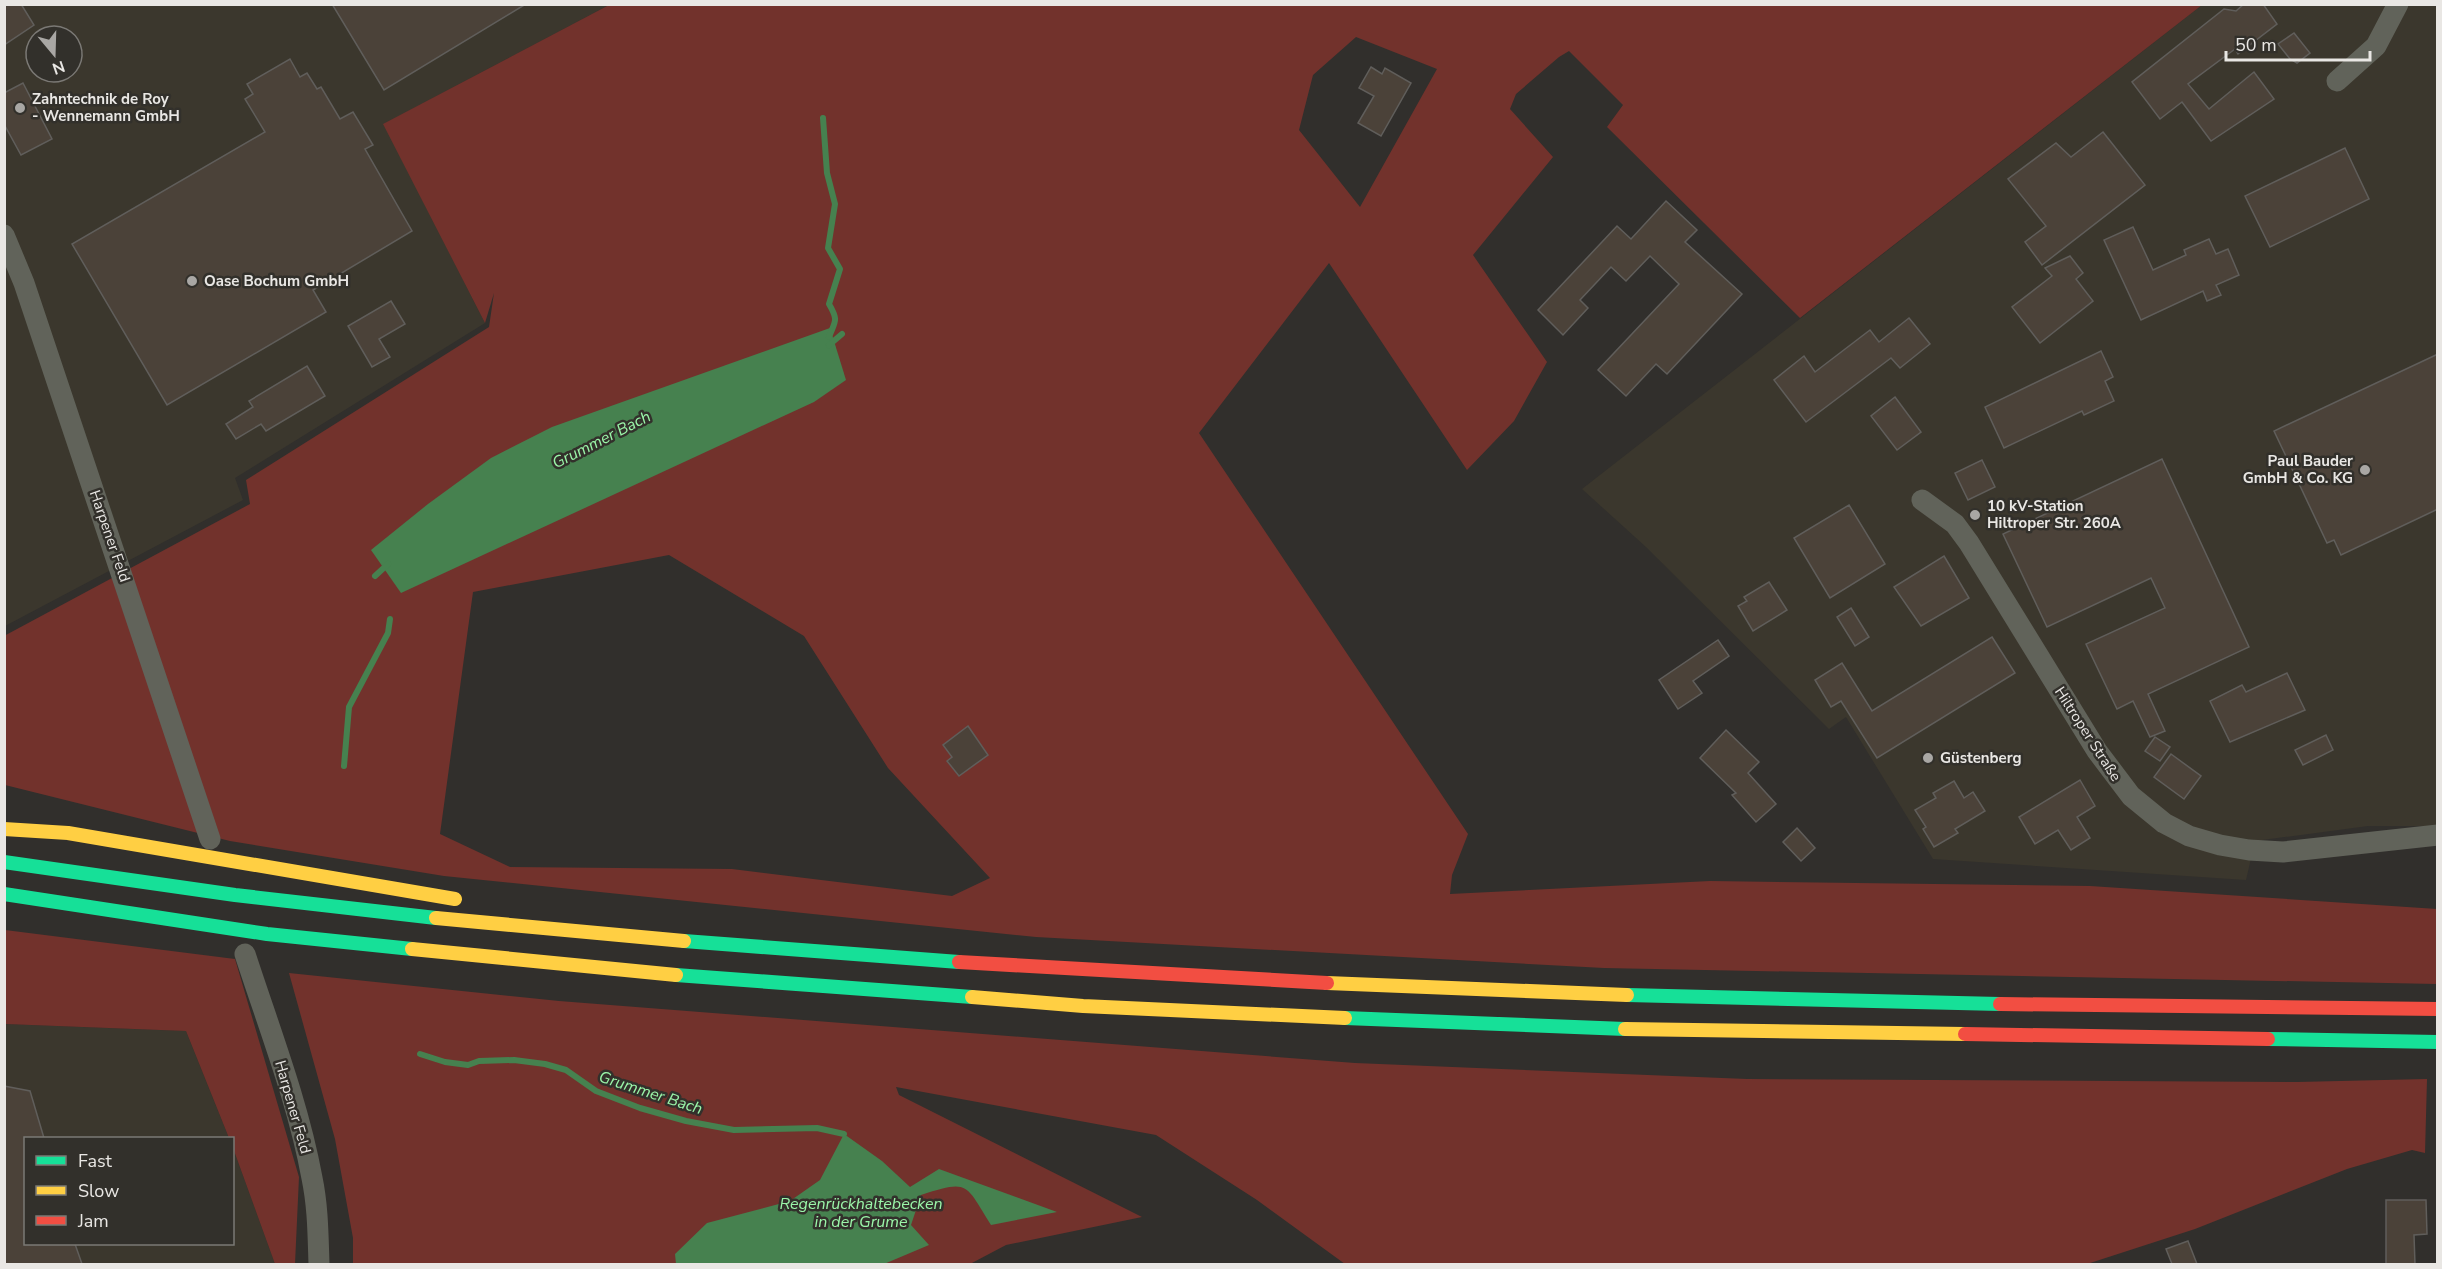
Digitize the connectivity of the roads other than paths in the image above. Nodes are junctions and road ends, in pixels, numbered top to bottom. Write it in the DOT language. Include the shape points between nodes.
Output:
graph roads {
  1 [pos="2398,4"];
  2 [pos="2337,81"];
  3 [pos="4,235"];
  4 [pos="1922,500"];
  5 [pos="29,818"];
  6 [pos="4,830"];
  7 [pos="68,833"];
  8 [pos="2438,835"];
  9 [pos="210,839"];
  10 [pos="4,862"];
  11 [pos="4,894"];
  12 [pos="474,902"];
  13 [pos="71,918"];
  14 [pos="612,919"];
  15 [pos="267,934"];
  16 [pos="705,944"];
  17 [pos="245,954"];
  18 [pos="2438,1009"];
  19 [pos="2438,1042"];
  20 [pos="319,1264"];
  1 -- 2 [label="street" via="2376,46"];
  3 -- 9 [label="street, Harpener Feld" via="28,294"];
  4 -- 8 [label="street, Hiltroper Straße" via="1955,524 2097,751 2119,782 2164,823 2220,845 2283,852"];
  5 -- 7 [label="highway"];
  6 -- 7 [label="highway"];
  7 -- 12 [label="highway"];
  10 -- 16 [label="highway" via="398,915"];
  11 -- 15 [label="highway"];
  13 -- 15 [label="highway" via="220,938"];
  14 -- 16 [label="highway"];
  15 -- 19 [label="highway" via="630,971 1095,1006 1569,1028"];
  16 -- 18 [label="highway" via="1131,974 1569,994 2026,1006"];
  17 -- 20 [label="street, Harpener Feld" via="296,1113 312,1178"];
}
